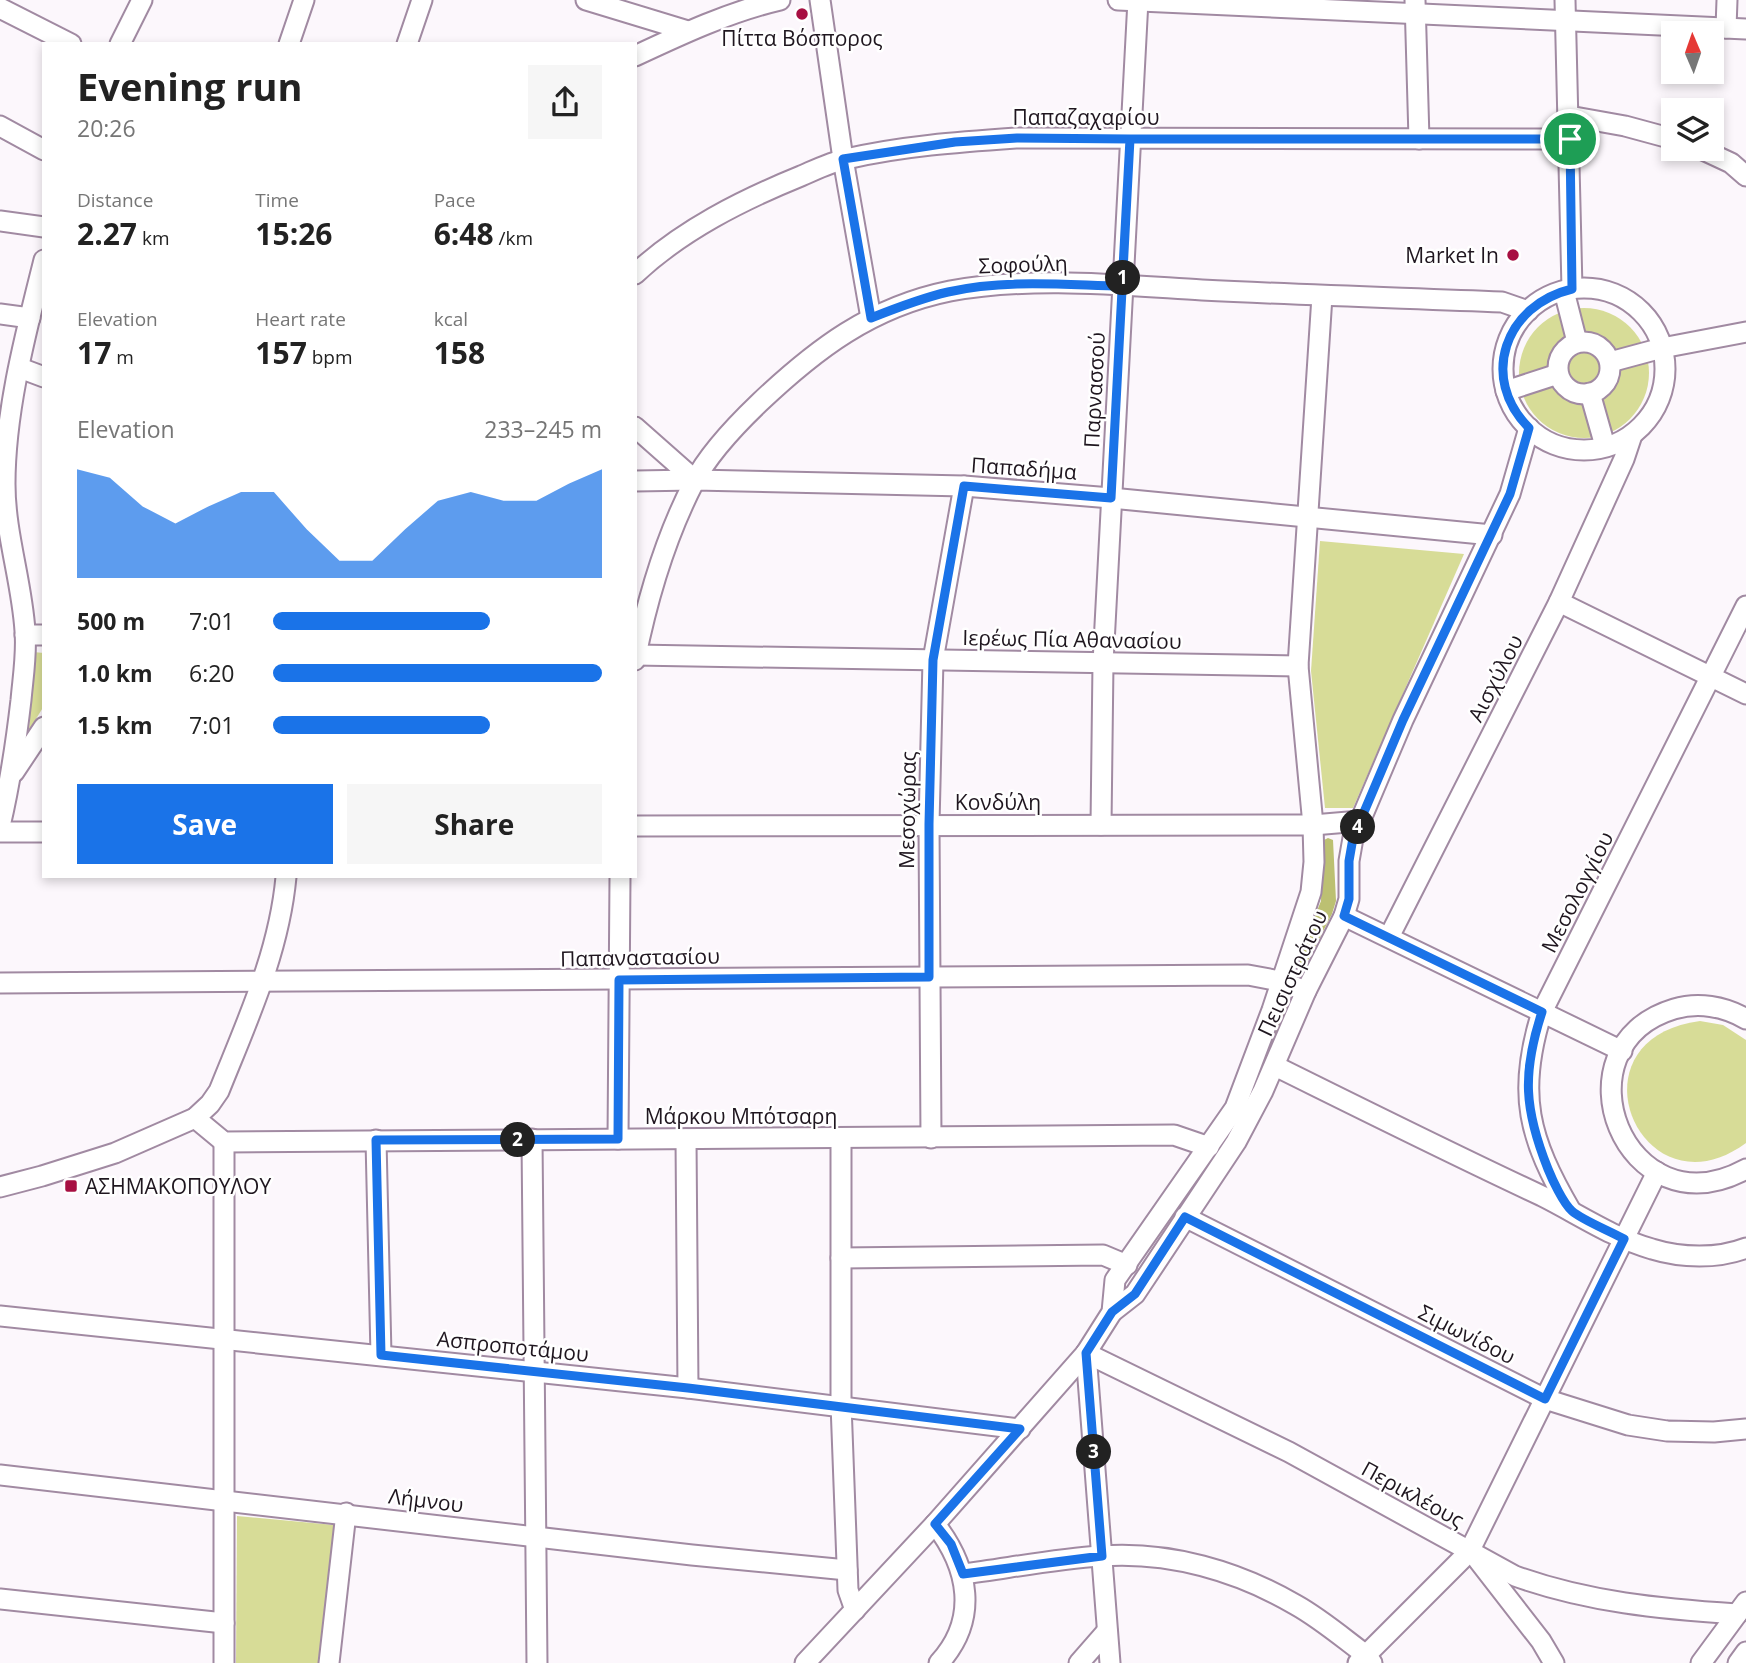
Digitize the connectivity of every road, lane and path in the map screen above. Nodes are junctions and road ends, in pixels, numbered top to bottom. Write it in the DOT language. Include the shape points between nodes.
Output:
graph roads {
  1 [pos="142,0"];
  2 [pos="304,0"];
  3 [pos="422,0"];
  4 [pos="586,0"];
  5 [pos="780,0"];
  6 [pos="820,0"];
  7 [pos="1118,0"];
  8 [pos="1138,0"];
  9 [pos="1565,0"];
  10 [pos="1727,0"];
  11 [pos="1415,7"];
  12 [pos="0,8"];
  13 [pos="1566,20"];
  14 [pos="1726,28"];
  15 [pos="1746,29"];
  16 [pos="688,31"];
  17 [pos="67,42"];
  18 [pos="121,42"];
  19 [pos="290,42"];
  20 [pos="408,42"];
  21 [pos="637,56"];
  22 [pos="1569,116"];
  23 [pos="0,127"];
  24 [pos="1661,136"];
  25 [pos="1130,139"];
  26 [pos="1419,139"];
  27 [pos="1570,139"];
  28 [pos="42,148"];
  29 [pos="843,159"];
  30 [pos="1724,160"];
  31 [pos="1746,176"];
  32 [pos="0,221"];
  33 [pos="42,227"];
  34 [pos="42,268"];
  35 [pos="637,272"];
  36 [pos="1122,286"];
  37 [pos="1568,290"];
  38 [pos="1322,296"];
  39 [pos="1528,311"];
  40 [pos="0,314"];
  41 [pos="30,318"];
  42 [pos="871,318"];
  43 [pos="1746,332"];
  44 [pos="1577,342"];
  45 [pos="1662,348"];
  46 [pos="1610,362"];
  47 [pos="20,368"];
  48 [pos="1558,374"];
  49 [pos="42,376"];
  50 [pos="1506,391"];
  51 [pos="1590,393"];
  52 [pos="5,420"];
  53 [pos="1529,428"];
  54 [pos="637,429"];
  55 [pos="1632,435"];
  56 [pos="1605,446"];
  57 [pos="695,480"];
  58 [pos="637,481"];
  59 [pos="964,486"];
  60 [pos="1111,498"];
  61 [pos="1308,517"];
  62 [pos="1492,535"];
  63 [pos="1559,602"];
  64 [pos="1746,606"];
  65 [pos="35,635"];
  66 [pos="637,652"];
  67 [pos="637,656"];
  68 [pos="933,660"];
  69 [pos="1103,663"];
  70 [pos="1298,666"];
  71 [pos="1710,676"];
  72 [pos="1746,694"];
  73 [pos="42,730"];
  74 [pos="12,775"];
  75 [pos="1360,821"];
  76 [pos="929,824"];
  77 [pos="1101,825"];
  78 [pos="1312,825"];
  79 [pos="0,826"];
  80 [pos="637,826"];
  81 [pos="0,832"];
  82 [pos="42,832"];
  83 [pos="286,878"];
  84 [pos="620,878"];
  85 [pos="1344,916"];
  86 [pos="1389,937"];
  87 [pos="929,977"];
  88 [pos="619,980"];
  89 [pos="1280,981"];
  90 [pos="263,982"];
  91 [pos="0,984"];
  92 [pos="1306,991"];
  93 [pos="1542,1012"];
  94 [pos="1744,1012"];
  95 [pos="1622,1051"];
  96 [pos="1275,1066"];
  97 [pos="195,1118"];
  98 [pos="931,1138"];
  99 [pos="532,1139"];
  100 [pos="618,1139"];
  101 [pos="686,1139"];
  102 [pos="841,1139"];
  103 [pos="376,1140"];
  104 [pos="224,1142"];
  105 [pos="1209,1147"];
  106 [pos="1746,1169"];
  107 [pos="1657,1172"];
  108 [pos="0,1187"];
  109 [pos="1571,1210"];
  110 [pos="1185,1217"];
  111 [pos="1624,1239"];
  112 [pos="1746,1248"];
  113 [pos="841,1258"];
  114 [pos="1127,1265"];
  115 [pos="1112,1312"];
  116 [pos="0,1315"];
  117 [pos="224,1338"];
  118 [pos="1086,1353"];
  119 [pos="381,1355"];
  120 [pos="533,1371"];
  121 [pos="688,1388"];
  122 [pos="1545,1399"];
  123 [pos="841,1407"];
  124 [pos="1020,1429"];
  125 [pos="1746,1429"];
  126 [pos="0,1475"];
  127 [pos="224,1501"];
  128 [pos="346,1513"];
  129 [pos="935,1524"];
  130 [pos="535,1536"];
  131 [pos="1471,1552"];
  132 [pos="1102,1556"];
  133 [pos="846,1570"];
  134 [pos="963,1574"];
  135 [pos="0,1599"];
  136 [pos="1741,1608"];
  137 [pos="855,1610"];
  138 [pos="224,1623"];
  139 [pos="1107,1632"];
  140 [pos="1746,1652"];
  141 [pos="1365,1661"];
  142 [pos="224,1663"];
  143 [pos="329,1663"];
  144 [pos="537,1663"];
  145 [pos="805,1663"];
  146 [pos="939,1663"];
  147 [pos="1079,1663"];
  148 [pos="1110,1663"];
  149 [pos="1554,1663"];
  150 [pos="1700,1663"];
  151 [pos="1738,1663"];
  1 -- 18 [label="street"];
  2 -- 19 [label="street"];
  3 -- 20 [label="street"];
  4 -- 16 [label="street"];
  5 -- 16 [label="street"];
  6 -- 29 [label="street"];
  7 -- 8 [label="street"];
  8 -- 11 [label="street"];
  8 -- 25 [label="street, Παρνασσού"];
  9 -- 13 [label="street"];
  10 -- 14 [label="street"];
  11 -- 13 [label="street"];
  11 -- 26 [label="street"];
  12 -- 17 [label="street"];
  13 -- 14 [label="street"];
  13 -- 22 [label="street"];
  14 -- 15 [label="street"];
  16 -- 21 [label="street"];
  22 -- 24 [label="street"];
  22 -- 27 [label="street"];
  23 -- 28 [label="street"];
  25 -- 26 [label="street, Παπαζαχαρίου"];
  25 -- 29 [label="street, Παπαζαχαρίου" via="955,142"];
  25 -- 36 [label="street, Παρνασσού"];
  26 -- 27 [label="street, Παπαζαχαρίου"];
  27 -- 37 [label="street"];
  29 -- 35 [label="street, Παπαζαχαρίου" via="730,208"];
  29 -- 42 [label="street"];
  30 -- 31 [label="street"];
  32 -- 33 [label="street"];
  34 -- 41 [label="street"];
  36 -- 38 [label="street, Σοφούλη"];
  36 -- 42 [label="street, Σοφούλη" via="992,286 949,292"];
  36 -- 60 [label="street, Παρνασσού"];
  37 -- 39 [label="street"];
  37 -- 44 [label="street"];
  37 -- 45 [label="street" via="1604,291 1628,302 1648,320"];
  38 -- 39 [label="street, Σοφούλη" via="1502,302"];
  38 -- 61 [label="street"];
  39 -- 50 [label="street" via="1506,348"];
  40 -- 41 [label="street"];
  41 -- 47 [label="street"];
  42 -- 57 [label="street, Σοφούλη" via="799,365 733,428"];
  43 -- 45 [label="street"];
  44 -- 46 [label="street" via="1601,348"];
  44 -- 48 [label="street" via="1564,351"];
  45 -- 46 [label="street"];
  45 -- 55 [label="street" via="1660,394 1650,415"];
  46 -- 51 [label="street" via="1608,378"];
  47 -- 49 [label="street"];
  47 -- 52 [label="street"];
  48 -- 50 [label="street"];
  48 -- 51 [label="street" via="1567,388"];
  50 -- 53 [label="street"];
  51 -- 56 [label="street"];
  52 -- 65 [label="street" via="7,516 23,601"];
  53 -- 56 [label="street" via="1563,447"];
  53 -- 62 [label="street, Πεισιστράτου" via="1510,494"];
  54 -- 57 [label="street"];
  55 -- 56 [label="street"];
  55 -- 63 [label="street, Αισχύλου"];
  57 -- 58 [label="street, Παπαδήμα"];
  57 -- 59 [label="street, Παπαδήμα"];
  57 -- 66 [label="street, Σοφούλη" via="668,545"];
  59 -- 60 [label="street, Παπαδήμα"];
  59 -- 68 [label="street, Μεσοχώρας"];
  60 -- 61 [label="street, Παπαδήμα"];
  60 -- 69 [label="street, Παρνασσού"];
  61 -- 62 [label="street, Παπαδήμα"];
  61 -- 70 [label="street"];
  62 -- 75 [label="street, Πεισιστράτου"];
  63 -- 71 [label="street"];
  63 -- 86 [label="street, Αισχύλου"];
  64 -- 71 [label="street, Μεσολογγίου"];
  65 -- 74 [label="street" via="26,657"];
  67 -- 68 [label="street, Ιερέως Πία Αθανασίου"];
  68 -- 69 [label="street, Ιερέως Πία Αθανασίου"];
  68 -- 76 [label="street, Μεσοχώρας"];
  69 -- 70 [label="street, Ιερέως Πία Αθανασίου"];
  69 -- 77 [label="street, Παρνασσού"];
  70 -- 78 [label="street"];
  71 -- 72 [label="street"];
  71 -- 93 [label="street, Μεσολογγίου"];
  73 -- 74 [label="street"];
  74 -- 79 [label="street"];
  75 -- 78 [label="street, Κονδύλη"];
  75 -- 85 [label="street, Πεισιστράτου" via="1349,861"];
  76 -- 77 [label="street, Κονδύλη"];
  76 -- 80 [label="street, Κονδύλη"];
  76 -- 87 [label="street, Μεσοχώρας"];
  77 -- 78 [label="street, Κονδύλη"];
  78 -- 89 [label="street" via="1311,892"];
  81 -- 82 [label="street"];
  83 -- 90 [label="street" via="280,921"];
  84 -- 88 [label="street"];
  85 -- 86 [label="street"];
  85 -- 92 [label="street, Πεισιστράτου"];
  86 -- 93 [label="street"];
  87 -- 88 [label="street, Παπαναστασίου"];
  87 -- 89 [label="street, Παπαναστασίου" via="1248,975"];
  87 -- 98 [label="street, Μεσοχώρας"];
  88 -- 90 [label="street, Παπαναστασίου"];
  88 -- 100 [label="street"];
  89 -- 92 [label="street, Παπαναστασίου"];
  89 -- 105 [label="street" via="1242,1094"];
  90 -- 91 [label="street, Παπαναστασίου"];
  90 -- 97 [label="street" via="219,1091"];
  92 -- 96 [label="street, Πεισιστράτου"];
  93 -- 95 [label="street"];
  93 -- 109 [label="street, Μεσολογγίου" via="1529,1064 1528,1100 1540,1149"];
  94 -- 95 [label="street" via="1702,1006 1669,1011 1644,1025"];
  95 -- 107 [label="street" via="1611,1085 1615,1121 1629,1149"];
  96 -- 109 [label="street"];
  96 -- 110 [label="street, Πεισιστράτου" via="1236,1142"];
  97 -- 104 [label="street"];
  97 -- 108 [label="street" via="115,1153"];
  98 -- 102 [label="street, Μάρκου Μπότσαρη"];
  98 -- 105 [label="street, Μάρκου Μπότσαρη" via="1174,1135"];
  99 -- 100 [label="street, Μάρκου Μπότσαρη"];
  99 -- 103 [label="street, Μάρκου Μπότσαρη"];
  99 -- 120 [label="street"];
  100 -- 101 [label="street, Μάρκου Μπότσαρη"];
  101 -- 102 [label="street, Μάρκου Μπότσαρη"];
  101 -- 121 [label="street"];
  102 -- 113 [label="street"];
  103 -- 104 [label="street, Μάρκου Μπότσαρη"];
  103 -- 119 [label="street"];
  104 -- 117 [label="street"];
  105 -- 114 [label="street"];
  106 -- 107 [label="street" via="1704,1182"];
  107 -- 111 [label="street"];
  109 -- 111 [label="street"];
  110 -- 115 [label="street, Πεισιστράτου" via="1135,1294"];
  110 -- 122 [label="street, Σιμωνίδου"];
  111 -- 112 [label="street" via="1678,1254 1722,1255"];
  111 -- 122 [label="street"];
  113 -- 114 [label="street" via="1103,1255"];
  113 -- 123 [label="street"];
  114 -- 115 [label="street" via="1115,1280"];
  115 -- 118 [label="street"];
  116 -- 117 [label="street, Ασπροποτάμου"];
  117 -- 119 [label="street, Ασπροποτάμου"];
  117 -- 127 [label="street"];
  118 -- 124 [label="street"];
  118 -- 131 [label="street, Περικλέους" via="1289,1452"];
  118 -- 132 [label="street"];
  119 -- 120 [label="street, Ασπροποτάμου"];
  120 -- 121 [label="street, Ασπροποτάμου"];
  120 -- 130 [label="street"];
  121 -- 123 [label="street, Ασπροποτάμου"];
  122 -- 125 [label="street, Σιμωνίδου" via="1667,1432"];
  122 -- 131 [label="street"];
  123 -- 124 [label="street, Ασπροποτάμου"];
  123 -- 133 [label="street"];
  124 -- 129 [label="street"];
  126 -- 127 [label="street, Λήμνου"];
  127 -- 128 [label="street, Λήμνου"];
  127 -- 138 [label="street"];
  128 -- 130 [label="street, Λήμνου"];
  128 -- 143 [label="street"];
  129 -- 134 [label="street" via="951,1544"];
  129 -- 137 [label="street"];
  130 -- 133 [label="street, Λήμνου"];
  130 -- 144 [label="street"];
  131 -- 136 [label="street, Περικλέους" via="1515,1576 1584,1597 1661,1609"];
  131 -- 141 [label="street"];
  131 -- 149 [label="street"];
  132 -- 134 [label="street"];
  132 -- 139 [label="street"];
  132 -- 141 [label="street" via="1211,1567 1297,1605"];
  133 -- 137 [label="street"];
  134 -- 146 [label="street" via="960,1630 953,1648"];
  135 -- 138 [label="street"];
  136 -- 150 [label="street"];
  137 -- 145 [label="street"];
  138 -- 142 [label="street"];
  139 -- 147 [label="street"];
  139 -- 148 [label="street"];
  140 -- 151 [label="street"];
}
